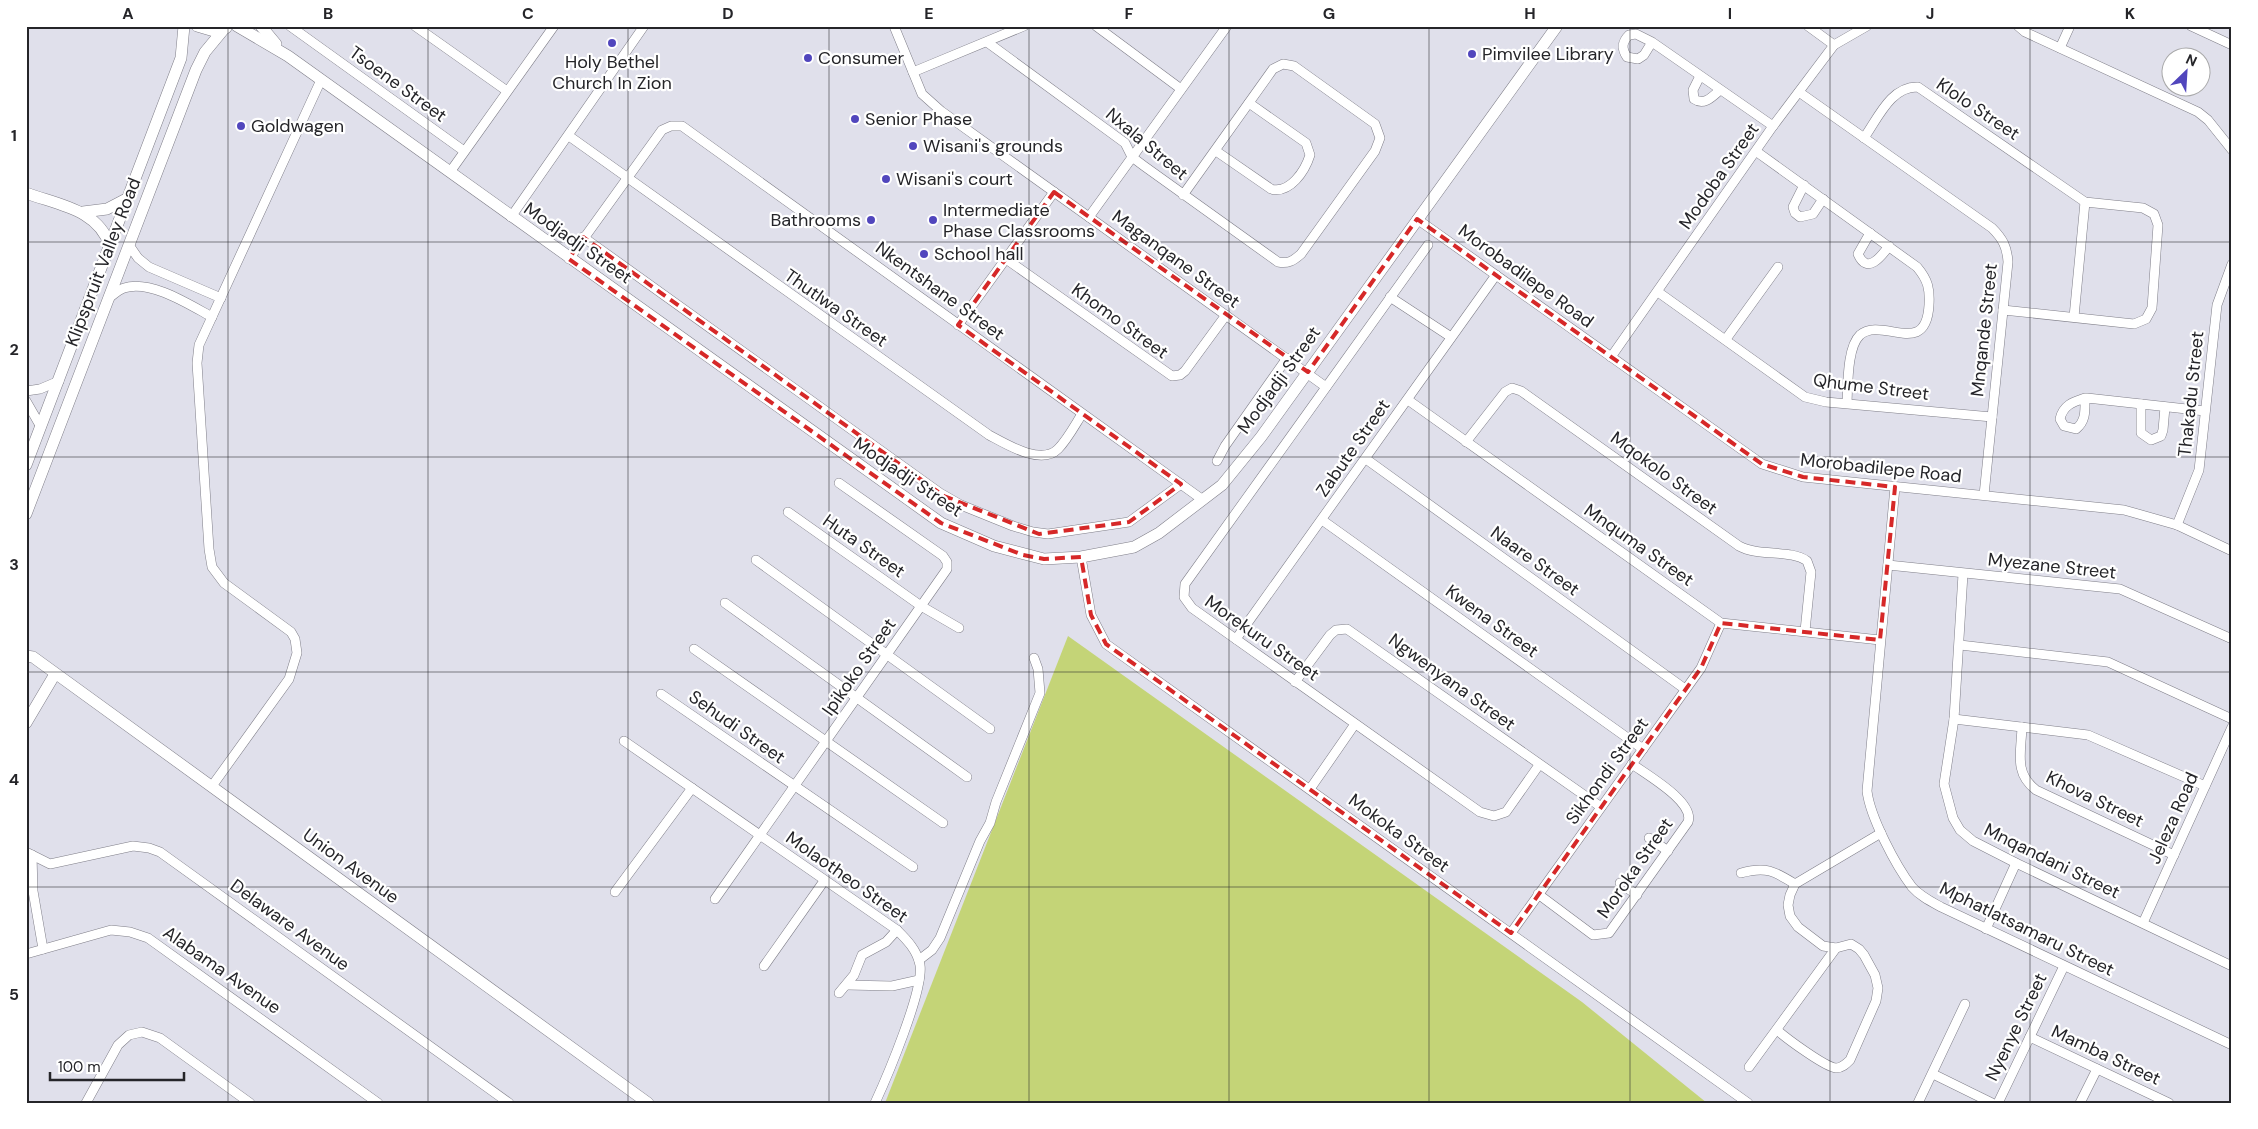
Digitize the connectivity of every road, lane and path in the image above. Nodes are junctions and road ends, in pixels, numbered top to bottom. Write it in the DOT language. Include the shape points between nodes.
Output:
graph roads {
  1 [pos="184,26"];
  2 [pos="197,26"];
  3 [pos="237,26"];
  4 [pos="261,26"];
  5 [pos="290,26"];
  6 [pos="415,26"];
  7 [pos="644,26"];
  8 [pos="894,26"];
  9 [pos="1024,26"];
  10 [pos="1096,26"];
  11 [pos="1227,26"];
  12 [pos="1557,26"];
  13 [pos="1808,26"];
  14 [pos="1867,26"];
  15 [pos="2018,26"];
  16 [pos="2070,26"];
  17 [pos="2191,26"];
  18 [pos="226,28"];
  19 [pos="549,28"];
  20 [pos="986,42"];
  21 [pos="1652,42"];
  22 [pos="1834,45"];
  23 [pos="2232,45"];
  24 [pos="2060,48"];
  25 [pos="288,56"];
  26 [pos="913,72"];
  27 [pos="1700,76"];
  28 [pos="321,80"];
  29 [pos="1181,89"];
  30 [pos="1720,90"];
  31 [pos="507,91"];
  32 [pos="1799,92"];
  33 [pos="1249,103"];
  34 [pos="1773,126"];
  35 [pos="569,136"];
  36 [pos="1864,138"];
  37 [pos="2232,150"];
  38 [pos="464,151"];
  39 [pos="1216,151"];
  40 [pos="1756,152"];
  41 [pos="1132,157"];
  42 [pos="450,172"];
  43 [pos="626,177"];
  44 [pos="1804,185"];
  45 [pos="1054,192"];
  46 [pos="26,193"];
  47 [pos="1183,194"];
  48 [pos="128,198"];
  49 [pos="1823,199"];
  50 [pos="2085,202"];
  51 [pos="83,212"];
  52 [pos="511,217"];
  53 [pos="1089,217"];
  54 [pos="1417,219"];
  55 [pos="1870,233"];
  56 [pos="583,237"];
  57 [pos="129,245"];
  58 [pos="1428,245"];
  59 [pos="110,246"];
  60 [pos="1889,246"];
  61 [pos="569,259"];
  62 [pos="1006,259"];
  63 [pos="2232,264"];
  64 [pos="1778,267"];
  65 [pos="1496,275"];
  66 [pos="1658,292"];
  67 [pos="1390,297"];
  68 [pos="221,298"];
  69 [pos="108,300"];
  70 [pos="2003,310"];
  71 [pos="1226,314"];
  72 [pos="212,317"];
  73 [pos="2074,317"];
  74 [pos="958,325"];
  75 [pos="1451,337"];
  76 [pos="1726,339"];
  77 [pos="1611,357"];
  78 [pos="1287,358"];
  79 [pos="1308,372"];
  80 [pos="59,380"];
  81 [pos="1326,387"];
  82 [pos="26,391"];
  83 [pos="2085,398"];
  84 [pos="1408,400"];
  85 [pos="26,401"];
  86 [pos="1847,402"];
  87 [pos="2141,404"];
  88 [pos="2165,406"];
  89 [pos="2205,411"];
  90 [pos="1082,414"];
  91 [pos="1992,416"];
  92 [pos="41,427"];
  93 [pos="1466,442"];
  94 [pos="1366,459"];
  95 [pos="1217,461"];
  96 [pos="26,465"];
  97 [pos="839,483"];
  98 [pos="1181,484"];
  99 [pos="1895,487"];
  100 [pos="1984,495"];
  101 [pos="1203,500"];
  102 [pos="788,512"];
  103 [pos="26,514"];
  104 [pos="1322,520"];
  105 [pos="2177,525"];
  106 [pos="2232,551"];
  107 [pos="1081,556"];
  108 [pos="756,560"];
  109 [pos="1888,565"];
  110 [pos="1963,574"];
  111 [pos="725,603"];
  112 [pos="921,606"];
  113 [pos="1721,623"];
  114 [pos="959,628"];
  115 [pos="1805,630"];
  116 [pos="1236,639"];
  117 [pos="2232,639"];
  118 [pos="1880,640"];
  119 [pos="1960,645"];
  120 [pos="26,646"];
  121 [pos="694,649"];
  122 [pos="30,656"];
  123 [pos="886,656"];
  124 [pos="1034,658"];
  125 [pos="55,674"];
  126 [pos="1295,682"];
  127 [pos="1685,689"];
  128 [pos="661,694"];
  129 [pos="858,698"];
  130 [pos="1954,719"];
  131 [pos="2232,719"];
  132 [pos="26,723"];
  133 [pos="1355,724"];
  134 [pos="2022,727"];
  135 [pos="2232,727"];
  136 [pos="990,729"];
  137 [pos="624,741"];
  138 [pos="826,742"];
  139 [pos="1643,749"];
  140 [pos="1632,764"];
  141 [pos="1540,765"];
  142 [pos="966,777"];
  143 [pos="212,786"];
  144 [pos="794,786"];
  145 [pos="2205,786"];
  146 [pos="692,788"];
  147 [pos="1310,790"];
  148 [pos="1601,807"];
  149 [pos="943,823"];
  150 [pos="1881,833"];
  151 [pos="760,836"];
  152 [pos="1649,838"];
  153 [pos="1668,851"];
  154 [pos="29,853"];
  155 [pos="2174,855"];
  156 [pos="2016,863"];
  157 [pos="913,867"];
  158 [pos="1741,873"];
  159 [pos="824,881"];
  160 [pos="1620,882"];
  161 [pos="1795,884"];
  162 [pos="614,892"];
  163 [pos="1538,894"];
  164 [pos="1637,895"];
  165 [pos="714,899"];
  166 [pos="2143,923"];
  167 [pos="1986,929"];
  168 [pos="897,930"];
  169 [pos="1510,933"];
  170 [pos="1836,948"];
  171 [pos="43,949"];
  172 [pos="26,954"];
  173 [pos="919,960"];
  174 [pos="764,966"];
  175 [pos="2064,966"];
  176 [pos="2232,966"];
  177 [pos="919,980"];
  178 [pos="847,985"];
  179 [pos="839,992"];
  180 [pos="1965,1004"];
  181 [pos="1777,1030"];
  182 [pos="2030,1037"];
  183 [pos="2232,1045"];
  184 [pos="1749,1067"];
  185 [pos="2097,1069"];
  186 [pos="1933,1074"];
  187 [pos="2164,1102"];
  188 [pos="86,1103"];
  189 [pos="250,1103"];
  190 [pos="378,1103"];
  191 [pos="509,1103"];
  192 [pos="648,1103"];
  193 [pos="875,1103"];
  194 [pos="1748,1103"];
  195 [pos="1918,1103"];
  196 [pos="1992,1103"];
  197 [pos="1998,1103"];
  198 [pos="2080,1103"];
  1 -- 48 [label="street, Klipspruit Valley Road" via="181,58"];
  2 -- 18 [label="street" via="205,30"];
  3 -- 25 [label="street, Modjadji Street"];
  4 -- 25 [label="street, Modjadji Street"];
  5 -- 38 [label="street, Tsoene Street"];
  6 -- 31 [label="street"];
  7 -- 35 [label="street"];
  8 -- 26 [label="street, Maganqane Street"];
  9 -- 20 [label="street"];
  10 -- 29 [label="street"];
  11 -- 29 [label="street"];
  12 -- 54 [label="street, Modjadji Street"];
  13 -- 22 [label="street"];
  14 -- 22 [label="street, Modoba Street"];
  15 -- 24 [label="street"];
  16 -- 24 [label="street"];
  17 -- 23 [label="street"];
  18 -- 57 [label="street, Klipspruit Valley Road" via="205,52 196,70"];
  19 -- 31 [label="street"];
  20 -- 26 [label="street"];
  20 -- 41 [label="street, Nxala Street" via="1125,143"];
  21 -- 27 [label="street"];
  22 -- 32 [label="street, Modoba Street"];
  24 -- 37 [label="street" via="2198,112"];
  25 -- 28 [label="street, Modjadji Street"];
  26 -- 45 [label="street, Maganqane Street" via="922,94 941,111"];
  27 -- 30 [label="street"];
  27 -- 30 [label="street" via="1693,90 1694,99 1708,100"];
  28 -- 42 [label="street, Modjadji Street"];
  28 -- 68 [label="street"];
  29 -- 41 [label="street"];
  30 -- 34 [label="street"];
  31 -- 38 [label="street"];
  32 -- 34 [label="street, Modoba Street"];
  32 -- 36 [label="street, Mnqande Street"];
  33 -- 39 [label="street"];
  33 -- 39 [label="street" via="1306,143 1310,155 1299,174 1288,187 1271,189"];
  33 -- 47 [label="street, Nxala Street" via="1273,69 1289,64 1375,124 1380,135 1375,151 1301,254 1291,262 1278,262"];
  34 -- 40 [label="street, Modoba Street"];
  35 -- 43 [label="street, Thutlwa Street"];
  35 -- 52 [label="street"];
  36 -- 50 [label="street, Klolo Street" via="1896,93 1906,87 1918,87"];
  36 -- 70 [label="street, Mnqande Street" via="2003,239 2008,256"];
  38 -- 42 [label="street"];
  39 -- 47 [label="street"];
  40 -- 44 [label="street"];
  40 -- 66 [label="street, Modoba Street"];
  41 -- 47 [label="street, Nxala Street"];
  41 -- 53 [label="street"];
  42 -- 52 [label="street, Modjadji Street"];
  43 -- 56 [label="street, Nkentshane Street"];
  43 -- 74 [label="street, Nkentshane Street" via="662,130 671,126 684,127"];
  43 -- 90 [label="street, Thutlwa Street" via="989,436 1037,455 1048,455 1060,447"];
  44 -- 49 [label="street"];
  44 -- 49 [label="street" via="1793,208 1794,213 1800,217 1813,214"];
  45 -- 53 [label="street, Maganqane Street"];
  45 -- 62 [label="street"];
  46 -- 51 [label="street"];
  48 -- 51 [label="street" via="107,209"];
  48 -- 59 [label="street, Klipspruit Valley Road"];
  49 -- 55 [label="street"];
  50 -- 73 [label="street"];
  50 -- 73 [label="street" via="2143,208 2154,214 2158,225 2152,308 2146,319 2134,324"];
  51 -- 59 [label="street" via="103,230"];
  52 -- 61 [label="street, Modjadji Street"];
  53 -- 71 [label="street, Maganqane Street"];
  54 -- 65 [label="street, Morobadilepe Road"];
  54 -- 79 [label="street, Modjadji Street"];
  55 -- 60 [label="street"];
  55 -- 60 [label="street" via="1858,254 1866,264 1878,261"];
  56 -- 61 [label="street, Nkentshane Street"];
  56 -- 98 [label="street" via="940,493 987,516 1043,534 1129,522"];
  57 -- 68 [label="street" via="149,267"];
  57 -- 69 [label="street, Klipspruit Valley Road"];
  58 -- 67 [label="street, Morekuru Street"];
  59 -- 80 [label="street, Klipspruit Valley Road"];
  60 -- 86 [label="street" via="1926,277 1930,288 1926,324 1917,332 1906,334 1871,331 1860,335 1852,348"];
  61 -- 107 [label="street, Modjadji Street" via="941,523 1023,555 1044,559"];
  62 -- 71 [label="street, Khomo Street" via="1172,376 1185,371"];
  62 -- 74 [label="street"];
  63 -- 89 [label="street, Thakadu Street" via="2217,306"];
  64 -- 76 [label="street"];
  65 -- 75 [label="street, Zabute Street"];
  65 -- 77 [label="street, Morobadilepe Road"];
  66 -- 76 [label="street, Qhume Street"];
  66 -- 77 [label="street, Modoba Street"];
  67 -- 75 [label="street"];
  67 -- 81 [label="street, Morekuru Street"];
  68 -- 72 [label="street"];
  69 -- 72 [label="street" via="121,289 141,286 180,300"];
  69 -- 103 [label="street, Klipspruit Valley Road"];
  70 -- 73 [label="street"];
  70 -- 91 [label="street, Mnqande Street"];
  71 -- 78 [label="street, Maganqane Street"];
  72 -- 143 [label="street" via="199,345 197,364 210,558 224,583 291,632 297,653 288,679"];
  74 -- 90 [label="street, Nkentshane Street"];
  75 -- 84 [label="street, Zabute Street"];
  76 -- 86 [label="street, Qhume Street" via="1805,397"];
  77 -- 99 [label="street, Morobadilepe Road" via="1762,464 1803,477"];
  78 -- 79 [label="street, Maganqane Street"];
  78 -- 95 [label="street"];
  79 -- 81 [label="street, Maganqane Street"];
  79 -- 101 [label="street, Modjadji Street" via="1237,468"];
  80 -- 82 [label="street" via="40,389"];
  80 -- 92 [label="street, Klipspruit Valley Road"];
  81 -- 116 [label="street, Morekuru Street" via="1184,587 1184,599 1189,606"];
  83 -- 87 [label="street"];
  84 -- 93 [label="street, Mnquma Street"];
  84 -- 94 [label="street, Zabute Street"];
  85 -- 92 [label="street"];
  86 -- 91 [label="street, Qhume Street"];
  87 -- 88 [label="street"];
  87 -- 88 [label="street" via="2140,433 2151,440 2161,436 2164,430"];
  88 -- 89 [label="street"];
  89 -- 105 [label="street, Thakadu Street" via="2199,470"];
  90 -- 98 [label="street, Nkentshane Street"];
  91 -- 100 [label="street, Mnqande Street"];
  92 -- 96 [label="street, Klipspruit Valley Road"];
  93 -- 113 [label="street, Mnquma Street"];
  93 -- 115 [label="street, Mqokolo Street" via="1505,392 1512,388 1521,391 1738,546 1747,551 1797,556 1807,561 1811,572"];
  94 -- 104 [label="street, Zabute Street"];
  94 -- 127 [label="street, Naare Street"];
  97 -- 112 [label="street, Ipikoko Street" via="946,559 945,573"];
  98 -- 101 [label="street, Nkentshane Street"];
  99 -- 100 [label="street, Morobadilepe Road"];
  99 -- 109 [label="street, Mphatlatsamaru Street"];
  100 -- 105 [label="street, Morobadilepe Road" via="2124,510"];
  101 -- 107 [label="street, Modjadji Street" via="1143,543"];
  102 -- 112 [label="street, Huta Street"];
  104 -- 116 [label="street, Zabute Street"];
  104 -- 139 [label="street, Kwena Street"];
  105 -- 106 [label="street, Morobadilepe Road"];
  107 -- 147 [label="street, Mokoka Street" via="1091,615 1106,644"];
  108 -- 123 [label="street"];
  109 -- 110 [label="street, Myezane Street"];
  109 -- 118 [label="street, Mphatlatsamaru Street"];
  110 -- 117 [label="street, Myezane Street" via="2120,589"];
  110 -- 119 [label="street, Mnqandani Street"];
  111 -- 129 [label="street"];
  112 -- 114 [label="street, Huta Street"];
  112 -- 123 [label="street, Ipikoko Street"];
  113 -- 115 [label="street"];
  113 -- 127 [label="street, Sikhondi Street" via="1701,668"];
  115 -- 118 [label="street"];
  116 -- 126 [label="street, Morekuru Street"];
  118 -- 150 [label="street, Mphatlatsamaru Street" via="1867,792 1869,806"];
  119 -- 130 [label="street, Mnqandani Street"];
  119 -- 131 [label="street" via="2108,662"];
  120 -- 122 [label="street, Union Avenue"];
  121 -- 138 [label="street"];
  122 -- 125 [label="street, Union Avenue"];
  123 -- 129 [label="street, Ipikoko Street"];
  123 -- 136 [label="street"];
  124 -- 173 [label="street" via="1040,693 990,823 940,938"];
  125 -- 132 [label="street"];
  125 -- 143 [label="street, Union Avenue"];
  126 -- 133 [label="street, Morekuru Street"];
  126 -- 141 [label="street, Ngwenyana Street" via="1330,635 1348,628"];
  127 -- 139 [label="street, Sikhondi Street"];
  128 -- 144 [label="street, Sehudi Street"];
  129 -- 138 [label="street, Ipikoko Street"];
  129 -- 142 [label="street"];
  130 -- 134 [label="street"];
  130 -- 156 [label="street, Mnqandani Street" via="1944,784 1954,818 1960,830 1973,841"];
  133 -- 141 [label="street, Morekuru Street" via="1486,815 1501,816 1506,812"];
  133 -- 147 [label="street"];
  134 -- 145 [label="street" via="2094,737"];
  134 -- 155 [label="street, Khova Street" via="2021,772 2025,782"];
  135 -- 145 [label="street, Jeleza Road"];
  137 -- 146 [label="street, Molaotheo Street"];
  138 -- 144 [label="street, Ipikoko Street"];
  138 -- 149 [label="street"];
  139 -- 140 [label="street, Sikhondi Street"];
  140 -- 148 [label="street, Sikhondi Street"];
  140 -- 153 [label="street, Moroka Street" via="1677,797 1689,812 1688,822"];
  141 -- 148 [label="street, Ngwenyana Street"];
  143 -- 192 [label="street, Union Avenue"];
  144 -- 151 [label="street, Ipikoko Street"];
  144 -- 157 [label="street, Sehudi Street"];
  145 -- 155 [label="street, Jeleza Road"];
  146 -- 151 [label="street, Molaotheo Street"];
  146 -- 162 [label="street"];
  147 -- 169 [label="street, Mokoka Street"];
  148 -- 163 [label="street, Sikhondi Street"];
  150 -- 161 [label="street"];
  150 -- 167 [label="street, Mphatlatsamaru Street" via="1912,886 1924,898"];
  151 -- 159 [label="street, Molaotheo Street"];
  151 -- 165 [label="street, Ipikoko Street"];
  152 -- 153 [label="street"];
  153 -- 164 [label="street, Moroka Street"];
  154 -- 171 [label="street, Delaware Avenue"];
  154 -- 191 [label="street, Delaware Avenue" via="50,864 133,846 160,852"];
  155 -- 166 [label="street, Jeleza Road"];
  156 -- 166 [label="street, Mnqandani Street"];
  156 -- 167 [label="street"];
  158 -- 161 [label="street" via="1757,868 1769,869"];
  159 -- 168 [label="street, Molaotheo Street"];
  159 -- 174 [label="street"];
  160 -- 164 [label="street"];
  161 -- 170 [label="street" via="1788,905 1790,916 1823,946"];
  163 -- 164 [label="street, Moroka Street" via="1593,935 1601,936 1609,933"];
  163 -- 169 [label="street, Sikhondi Street"];
  166 -- 176 [label="street, Mnqandani Street"];
  167 -- 175 [label="street, Mphatlatsamaru Street"];
  168 -- 173 [label="street, Molaotheo Street" via="913,947"];
  168 -- 178 [label="street" via="886,942 862,955"];
  169 -- 194 [label="street, Mokoka Street"];
  170 -- 181 [label="street"];
  170 -- 181 [label="street" via="1851,944 1859,949 1875,975 1878,988 1876,1001 1850,1060 1841,1067 1833,1067"];
  171 -- 172 [label="street, Alabama Avenue"];
  171 -- 190 [label="street, Alabama Avenue" via="111,930 148,938"];
  173 -- 177 [label="street"];
  175 -- 182 [label="street, Nyenye Street"];
  175 -- 183 [label="street, Mphatlatsamaru Street"];
  177 -- 178 [label="street" via="892,986"];
  177 -- 193 [label="street" via="897,1051"];
  178 -- 179 [label="street"];
  180 -- 186 [label="street"];
  181 -- 184 [label="street"];
  182 -- 185 [label="street, Mamba Street"];
  182 -- 197 [label="street, Nyenye Street"];
  185 -- 187 [label="street, Mamba Street"];
  185 -- 198 [label="street"];
  186 -- 195 [label="street"];
  186 -- 196 [label="street"];
  188 -- 189 [label="street" via="118,1045 129,1035 142,1032 160,1038"];
}
